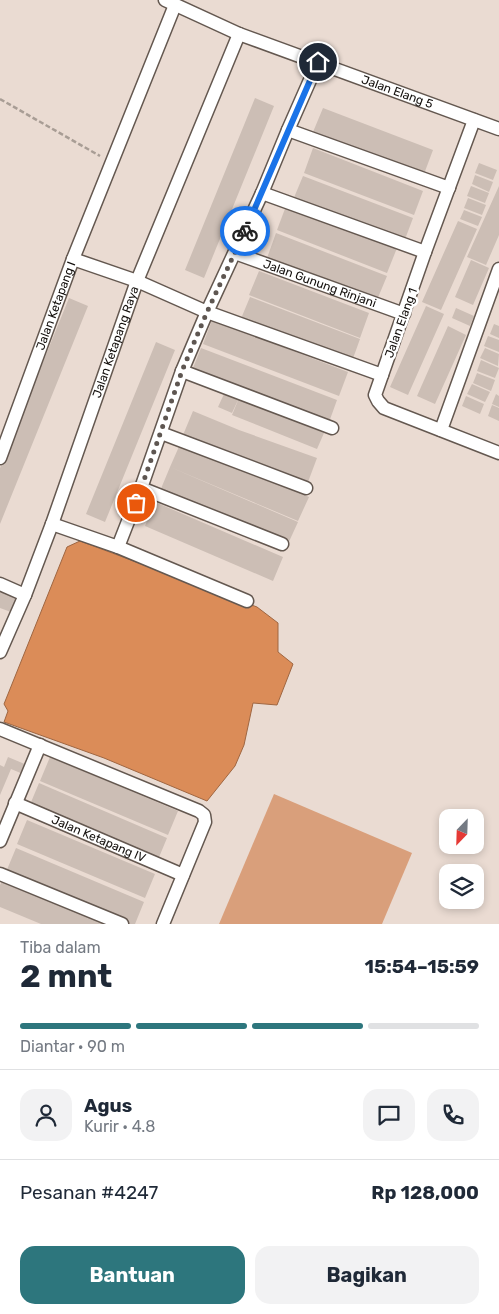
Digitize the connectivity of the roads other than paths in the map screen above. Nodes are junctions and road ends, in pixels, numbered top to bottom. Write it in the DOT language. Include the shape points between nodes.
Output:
graph roads {
  1 [pos="170,2"];
  2 [pos="239,34"];
  3 [pos="318,62"];
  4 [pos="474,120"];
  5 [pos="288,130"];
  6 [pos="499,130"];
  7 [pos="449,188"];
  8 [pos="262,193"];
  9 [pos="425,252"];
  10 [pos="235,253"];
  11 [pos="73,259"];
  12 [pos="499,269"];
  13 [pos="137,281"];
  14 [pos="207,312"];
  15 [pos="404,314"];
  16 [pos="182,371"];
  17 [pos="382,375"];
  18 [pos="332,428"];
  19 [pos="441,430"];
  20 [pos="161,433"];
  21 [pos="499,452"];
  22 [pos="0,458"];
  23 [pos="142,488"];
  24 [pos="306,488"];
  25 [pos="52,524"];
  26 [pos="282,544"];
  27 [pos="118,547"];
  28 [pos="0,584"];
  29 [pos="25,595"];
  30 [pos="247,601"];
  31 [pos="0,652"];
  32 [pos="0,729"];
  33 [pos="40,745"];
  34 [pos="15,803"];
  35 [pos="0,841"];
  36 [pos="0,874"];
  37 [pos="182,876"];
  38 [pos="122,924"];
  39 [pos="163,924"];
  1 -- 2 [label="street, Jalan Elang 5"];
  1 -- 11 [label="street" via="113,163"];
  2 -- 3 [label="street, Jalan Elang 5"];
  2 -- 13 [label="street, Jalan Ketapang Raya"];
  3 -- 4 [label="street, Jalan Elang 5"];
  3 -- 5 [label="street"];
  4 -- 6 [label="street, Jalan Elang 5"];
  4 -- 7 [label="street, Jalan Elang 1"];
  5 -- 7 [label="street"];
  5 -- 8 [label="street"];
  7 -- 9 [label="street, Jalan Elang 1"];
  8 -- 9 [label="street"];
  8 -- 10 [label="street"];
  9 -- 15 [label="street, Jalan Elang 1"];
  10 -- 14 [label="street"];
  10 -- 15 [label="street, Jalan Gunung Rinjani"];
  11 -- 13 [label="street, Jalan Ketapang I"];
  11 -- 22 [label="street, Jalan Ketapang I"];
  12 -- 19 [label="street"];
  13 -- 14 [label="street, Jalan Ketapang I"];
  13 -- 25 [label="street, Jalan Ketapang Raya"];
  14 -- 16 [label="street"];
  14 -- 17 [label="street, Jalan Ketapang I"];
  15 -- 17 [label="street, Jalan Elang 1"];
  16 -- 18 [label="street"];
  16 -- 20 [label="street"];
  17 -- 19 [label="street, Jalan Elang 1" via="375,395 384,408"];
  19 -- 21 [label="street, Jalan Elang 1"];
  20 -- 23 [label="street"];
  20 -- 24 [label="street"];
  23 -- 26 [label="street"];
  23 -- 27 [label="street"];
  25 -- 27 [label="street"];
  25 -- 29 [label="street, Jalan Ketapang Raya"];
  27 -- 30 [label="street"];
  28 -- 29 [label="street"];
  29 -- 31 [label="street, Jalan Ketapang Raya"];
  32 -- 33 [label="street"];
  33 -- 34 [label="street"];
  33 -- 37 [label="street" via="199,811 205,822"];
  34 -- 35 [label="street"];
  34 -- 37 [label="street, Jalan Ketapang IV"];
  36 -- 38 [label="street"];
  37 -- 39 [label="street"];
}
